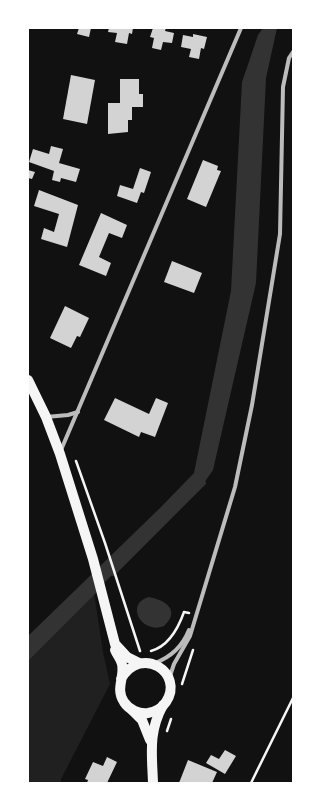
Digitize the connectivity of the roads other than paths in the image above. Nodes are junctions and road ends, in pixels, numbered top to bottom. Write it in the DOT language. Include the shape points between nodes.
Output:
graph roads {
  1 [pos="241,28"];
  2 [pos="293,52"];
  3 [pos="28,380"];
  4 [pos="78,412"];
  5 [pos="46,417"];
  6 [pos="60,454"];
  7 [pos="107,611"];
  8 [pos="196,614"];
  9 [pos="139,663"];
  10 [pos="154,664"];
  11 [pos="121,679"];
  12 [pos="169,681"];
  13 [pos="163,705"];
  14 [pos="131,709"];
  15 [pos="151,746"];
  16 [pos="153,783"];
  1 -- 4 [label="street"];
  2 -- 8 [label="street" via="289,58 283,87 280,234 273,287 235,487"];
  3 -- 5 [label="main road"];
  4 -- 5 [label="street"];
  4 -- 6 [label="street"];
  5 -- 6 [label="main road"];
  6 -- 7 [label="main road"];
  7 -- 9 [label="main road" via="116,646 126,657"];
  7 -- 11 [label="main road" via="113,647 122,663"];
  8 -- 10 [label="street" via="179,647"];
  8 -- 12 [label="street" via="188,641 172,668"];
  9 -- 10 [label="main road"];
  9 -- 11 [label="main road" via="131,667"];
  10 -- 12 [label="main road" via="161,668"];
  11 -- 14 [label="main road" via="120,695"];
  12 -- 13 [label="main road" via="168,698"];
  13 -- 14 [label="main road" via="148,713 139,713"];
  13 -- 15 [label="main road" via="153,728"];
  14 -- 15 [label="main road" via="142,720"];
  15 -- 16 [label="main road"];
}
